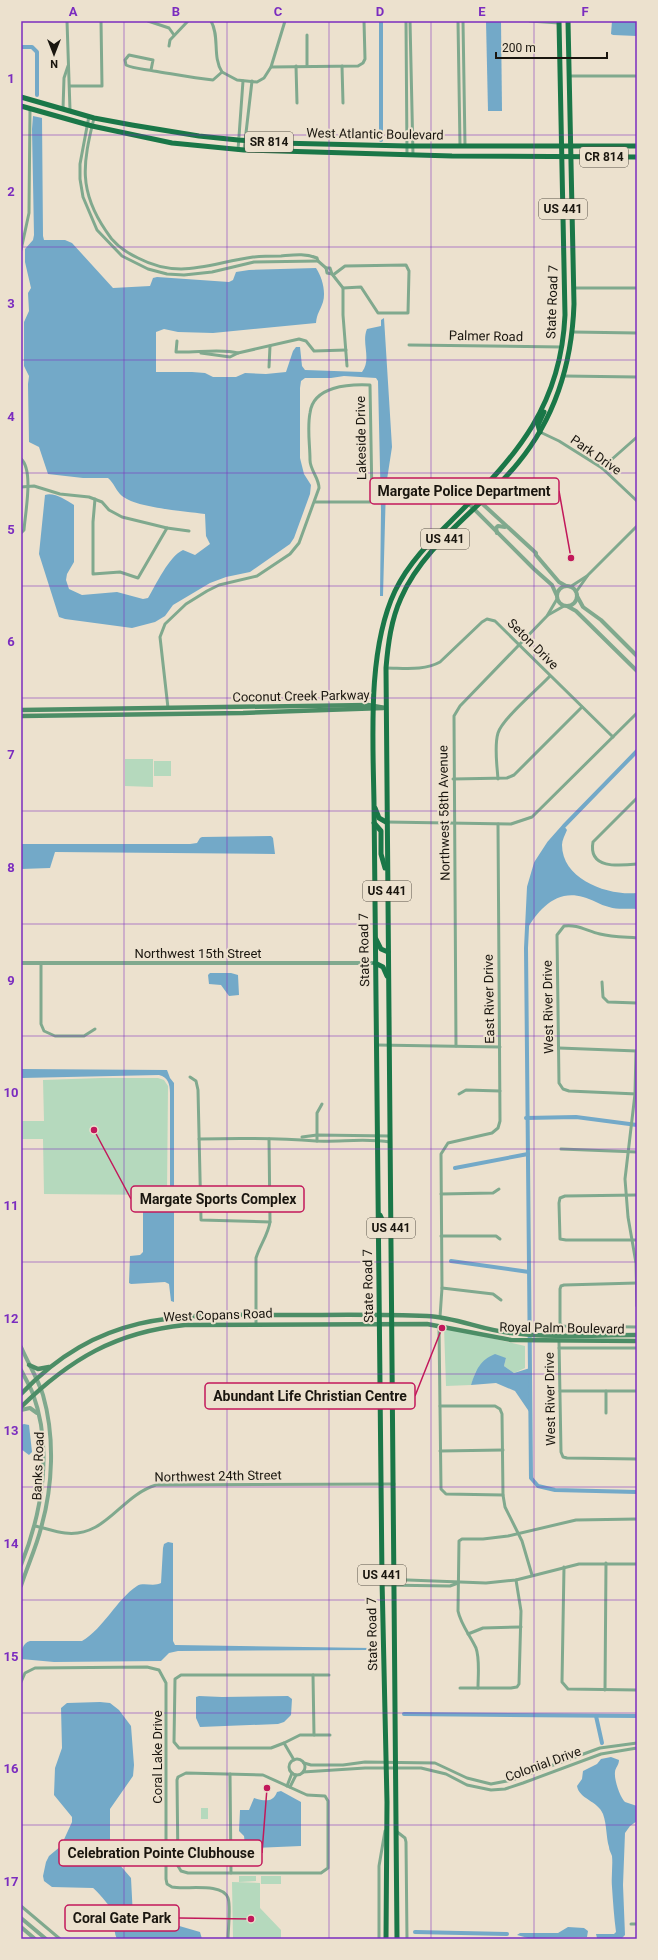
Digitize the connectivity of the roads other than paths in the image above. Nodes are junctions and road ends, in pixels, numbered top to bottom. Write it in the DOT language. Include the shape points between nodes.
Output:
graph roads {
  1 [pos="67,21"];
  2 [pos="101,21"];
  3 [pos="148,21"];
  4 [pos="188,21"];
  5 [pos="210,21"];
  6 [pos="285,21"];
  7 [pos="364,21"];
  8 [pos="406,21"];
  9 [pos="410,21"];
  10 [pos="458,21"];
  11 [pos="463,21"];
  12 [pos="530,21"];
  13 [pos="568,21"];
  14 [pos="559,22"];
  15 [pos="174,35"];
  16 [pos="307,35"];
  17 [pos="568,41"];
  18 [pos="169,46"];
  19 [pos="459,59"];
  20 [pos="464,59"];
  21 [pos="68,66"];
  22 [pos="271,66"];
  23 [pos="296,66"];
  24 [pos="307,66"];
  25 [pos="342,66"];
  26 [pos="151,70"];
  27 [pos="222,72"];
  28 [pos="406,72"];
  29 [pos="411,72"];
  30 [pos="569,76"];
  31 [pos="637,76"];
  32 [pos="243,81"];
  33 [pos="252,81"];
  34 [pos="70,86"];
  35 [pos="21,97"];
  36 [pos="297,103"];
  37 [pos="343,103"];
  38 [pos="21,106"];
  39 [pos="30,108"];
  40 [pos="64,108"];
  41 [pos="70,110"];
  42 [pos="92,117"];
  43 [pos="90,125"];
  44 [pos="412,125"];
  45 [pos="460,125"];
  46 [pos="465,125"];
  47 [pos="407,128"];
  48 [pos="238,140"];
  49 [pos="247,141"];
  50 [pos="339,144"];
  51 [pos="410,146"];
  52 [pos="463,146"];
  53 [pos="562,146"];
  54 [pos="570,146"];
  55 [pos="637,146"];
  56 [pos="238,150"];
  57 [pos="244,150"];
  58 [pos="325,154"];
  59 [pos="410,155"];
  60 [pos="562,156"];
  61 [pos="570,156"];
  62 [pos="637,157"];
  63 [pos="21,250"];
  64 [pos="318,261"];
  65 [pos="565,272"];
  66 [pos="332,274"];
  67 [pos="565,286"];
  68 [pos="343,288"];
  69 [pos="574,288"];
  70 [pos="637,288"];
  71 [pos="574,304"];
  72 [pos="572,332"];
  73 [pos="637,333"];
  74 [pos="177,341"];
  75 [pos="410,344"];
  76 [pos="270,346"];
  77 [pos="562,346"];
  78 [pos="346,350"];
  79 [pos="200,353"];
  80 [pos="238,353"];
  81 [pos="567,363"];
  82 [pos="347,366"];
  83 [pos="269,367"];
  84 [pos="564,376"];
  85 [pos="637,377"];
  86 [pos="542,409"];
  87 [pos="540,432"];
  88 [pos="637,437"];
  89 [pos="21,459"];
  90 [pos="602,468"];
  91 [pos="21,487"];
  92 [pos="27,487"];
  93 [pos="475,497"];
  94 [pos="95,499"];
  95 [pos="636,499"];
  96 [pos="314,502"];
  97 [pos="481,502"];
  98 [pos="468,503"];
  99 [pos="474,509"];
  100 [pos="637,526"];
  101 [pos="167,528"];
  102 [pos="507,528"];
  103 [pos="189,531"];
  104 [pos="21,533"];
  105 [pos="497,533"];
  106 [pos="415,559"];
  107 [pos="588,575"];
  108 [pos="413,576"];
  109 [pos="568,586"];
  110 [pos="577,594"];
  111 [pos="557,598"];
  112 [pos="565,606"];
  113 [pos="547,616"];
  114 [pos="520,645"];
  115 [pos="637,656"];
  116 [pos="386,668"];
  117 [pos="637,671"];
  118 [pos="550,676"];
  119 [pos="260,707"];
  120 [pos="582,707"];
  121 [pos="168,708"];
  122 [pos="374,708"];
  123 [pos="385,708"];
  124 [pos="21,710"];
  125 [pos="254,712"];
  126 [pos="637,713"];
  127 [pos="168,714"];
  128 [pos="21,716"];
  129 [pos="614,737"];
  130 [pos="453,779"];
  131 [pos="498,779"];
  132 [pos="637,798"];
  133 [pos="374,804"];
  134 [pos="386,822"];
  135 [pos="374,823"];
  136 [pos="454,823"];
  137 [pos="498,824"];
  138 [pos="637,864"];
  139 [pos="387,875"];
  140 [pos="375,938"];
  141 [pos="637,938"];
  142 [pos="388,952"];
  143 [pos="21,963"];
  144 [pos="376,963"];
  145 [pos="41,964"];
  146 [pos="388,979"];
  147 [pos="602,982"];
  148 [pos="637,1003"];
  149 [pos="95,1029"];
  150 [pos="377,1045"];
  151 [pos="389,1046"];
  152 [pos="456,1046"];
  153 [pos="500,1047"];
  154 [pos="559,1048"];
  155 [pos="636,1050"];
  156 [pos="190,1077"];
  157 [pos="500,1091"];
  158 [pos="459,1094"];
  159 [pos="636,1094"];
  160 [pos="322,1104"];
  161 [pos="317,1134"];
  162 [pos="299,1138"];
  163 [pos="378,1138"];
  164 [pos="199,1139"];
  165 [pos="269,1139"];
  166 [pos="390,1139"];
  167 [pos="317,1141"];
  168 [pos="561,1149"];
  169 [pos="627,1152"];
  170 [pos="637,1152"];
  171 [pos="499,1189"];
  172 [pos="441,1194"];
  173 [pos="637,1195"];
  174 [pos="626,1196"];
  175 [pos="378,1212"];
  176 [pos="270,1222"];
  177 [pos="391,1232"];
  178 [pos="441,1236"];
  179 [pos="500,1239"];
  180 [pos="635,1240"];
  181 [pos="637,1283"];
  182 [pos="442,1288"];
  183 [pos="501,1300"];
  184 [pos="637,1306"];
  185 [pos="256,1314"];
  186 [pos="380,1315"];
  187 [pos="392,1315"];
  188 [pos="440,1317"];
  189 [pos="392,1323"];
  190 [pos="256,1324"];
  191 [pos="380,1324"];
  192 [pos="439,1326"];
  193 [pos="637,1327"];
  194 [pos="637,1335"];
  195 [pos="559,1341"];
  196 [pos="637,1341"];
  197 [pos="21,1348"];
  198 [pos="559,1348"];
  199 [pos="637,1348"];
  200 [pos="29,1366"];
  201 [pos="51,1367"];
  202 [pos="21,1370"];
  203 [pos="36,1380"];
  204 [pos="29,1386"];
  205 [pos="40,1388"];
  206 [pos="560,1391"];
  207 [pos="606,1391"];
  208 [pos="637,1391"];
  209 [pos="21,1394"];
  210 [pos="33,1395"];
  211 [pos="440,1406"];
  212 [pos="21,1407"];
  213 [pos="21,1410"];
  214 [pos="38,1413"];
  215 [pos="606,1413"];
  216 [pos="503,1450"];
  217 [pos="440,1451"];
  218 [pos="637,1459"];
  219 [pos="381,1484"];
  220 [pos="394,1484"];
  221 [pos="503,1494"];
  222 [pos="637,1519"];
  223 [pos="35,1526"];
  224 [pos="42,1528"];
  225 [pos="519,1532"];
  226 [pos="606,1563"];
  227 [pos="637,1564"];
  228 [pos="21,1565"];
  229 [pos="564,1567"];
  230 [pos="532,1575"];
  231 [pos="516,1580"];
  232 [pos="382,1582"];
  233 [pos="395,1582"];
  234 [pos="458,1583"];
  235 [pos="21,1586"];
  236 [pos="521,1627"];
  237 [pos="468,1634"];
  238 [pos="313,1675"];
  239 [pos="329,1675"];
  240 [pos="21,1682"];
  241 [pos="460,1688"];
  242 [pos="478,1688"];
  243 [pos="605,1690"];
  244 [pos="637,1690"];
  245 [pos="314,1735"];
  246 [pos="330,1735"];
  247 [pos="284,1743"];
  248 [pos="637,1743"];
  249 [pos="600,1748"];
  250 [pos="637,1748"];
  251 [pos="601,1754"];
  252 [pos="577,1755"];
  253 [pos="294,1760"];
  254 [pos="579,1761"];
  255 [pos="304,1763"];
  256 [pos="386,1765"];
  257 [pos="395,1765"];
  258 [pos="549,1766"];
  259 [pos="303,1772"];
  260 [pos="552,1772"];
  261 [pos="292,1773"];
  262 [pos="230,1774"];
  263 [pos="296,1775"];
  264 [pos="289,1786"];
  265 [pos="386,1826"];
  266 [pos="396,1831"];
  267 [pos="231,1873"];
  268 [pos="21,1906"];
  269 [pos="21,1918"];
  270 [pos="632,1924"];
  271 [pos="637,1924"];
  272 [pos="21,1928"];
  273 [pos="35,1939"];
  274 [pos="46,1939"];
  275 [pos="60,1939"];
  276 [pos="228,1939"];
  277 [pos="379,1939"];
  278 [pos="386,1939"];
  279 [pos="397,1939"];
  280 [pos="407,1939"];
  1 -- 21 [label="street"];
  2 -- 34 [label="street" via="102,86"];
  3 -- 15 [label="street" via="169,28"];
  4 -- 15 [label="street"];
  5 -- 27 [label="street" via="216,32 216,56"];
  6 -- 22 [label="street"];
  7 -- 25 [label="street" via="365,59 358,66"];
  8 -- 28 [label="street"];
  9 -- 29 [label="street"];
  10 -- 19 [label="street"];
  11 -- 20 [label="street"];
  12 -- 14 [label="street"];
  13 -- 17 [label="main road, State Road 7 / US 441"];
  14 -- 17 [label="main road"];
  14 -- 53 [label="main road, State Road 7 / US 441"];
  15 -- 18 [label="street"];
  16 -- 24 [label="street"];
  17 -- 30 [label="main road, State Road 7 / US 441"];
  19 -- 20 [label="street"];
  19 -- 45 [label="street"];
  20 -- 46 [label="street"];
  21 -- 34 [label="street"];
  21 -- 40 [label="street" via="64,78"];
  22 -- 23 [label="street"];
  22 -- 33 [label="street" via="267,76 262,80"];
  23 -- 24 [label="street"];
  23 -- 36 [label="street"];
  24 -- 25 [label="street"];
  25 -- 37 [label="street"];
  26 -- 26 [label="street" via="153,60 132,55 128,55 125,60 126,65"];
  26 -- 27 [label="street" via="213,80"];
  27 -- 32 [label="street" via="230,78"];
  28 -- 29 [label="street"];
  28 -- 47 [label="street"];
  29 -- 44 [label="street"];
  30 -- 31 [label="street"];
  30 -- 54 [label="main road, State Road 7 / US 441"];
  32 -- 33 [label="street"];
  32 -- 48 [label="street"];
  33 -- 49 [label="street"];
  34 -- 41 [label="street"];
  35 -- 40 [label="main road, West Atlantic Boulevard / SR 814"];
  38 -- 39 [label="main road, West Atlantic Boulevard / SR 814"];
  39 -- 43 [label="main road, West Atlantic Boulevard / SR 814"];
  39 -- 63 [label="street" via="29,213"];
  40 -- 41 [label="main road, West Atlantic Boulevard / SR 814"];
  41 -- 42 [label="main road, West Atlantic Boulevard / SR 814"];
  42 -- 43 [label="street"];
  42 -- 48 [label="main road, West Atlantic Boulevard / SR 814" via="199,136"];
  43 -- 56 [label="main road, West Atlantic Boulevard / SR 814" via="172,142"];
  43 -- 64 [label="street" via="85,164 88,197 109,236 134,256 149,264 168,269 196,269 254,257 306,254 317,258"];
  43 -- 64 [label="street" via="80,164 80,179 86,208 97,230 122,256 148,269 167,274 196,274 254,262"];
  44 -- 47 [label="street"];
  44 -- 51 [label="street"];
  45 -- 46 [label="street"];
  45 -- 52 [label="street"];
  46 -- 52 [label="street"];
  47 -- 51 [label="street"];
  48 -- 49 [label="main road, West Atlantic Boulevard / SR 814"];
  48 -- 56 [label="street"];
  49 -- 50 [label="main road, West Atlantic Boulevard / SR 814"];
  49 -- 57 [label="street"];
  50 -- 51 [label="main road, West Atlantic Boulevard / SR 814"];
  50 -- 58 [label="main road"];
  51 -- 52 [label="main road, West Atlantic Boulevard / SR 814"];
  51 -- 59 [label="street"];
  52 -- 53 [label="main road, West Atlantic Boulevard / SR 814"];
  53 -- 54 [label="main road, West Atlantic Boulevard / SR 814"];
  53 -- 60 [label="main road, State Road 7 / US 441"];
  54 -- 55 [label="main road, West Atlantic Boulevard / CR 814"];
  54 -- 61 [label="main road, State Road 7 / US 441"];
  56 -- 57 [label="main road, West Atlantic Boulevard / SR 814"];
  57 -- 58 [label="main road, West Atlantic Boulevard / SR 814"];
  58 -- 59 [label="main road, West Atlantic Boulevard / SR 814"];
  59 -- 60 [label="main road, West Atlantic Boulevard / SR 814"];
  60 -- 61 [label="main road, West Atlantic Boulevard / SR 814"];
  60 -- 65 [label="main road, State Road 7 / US 441"];
  61 -- 62 [label="main road, West Atlantic Boulevard / CR 814"];
  61 -- 69 [label="main road, State Road 7 / US 441"];
  64 -- 66 [label="street" via="326,268 330,268"];
  65 -- 67 [label="main road, State Road 7 / US 441"];
  65 -- 69 [label="main road"];
  66 -- 68 [label="street"];
  66 -- 68 [label="street" via="345,266 406,265 409,271 408,313 378,313 361,287"];
  67 -- 71 [label="main road"];
  67 -- 77 [label="main road, State Road 7 / US 441"];
  68 -- 78 [label="street"];
  69 -- 70 [label="street"];
  69 -- 71 [label="main road, State Road 7 / US 441"];
  71 -- 72 [label="main road, State Road 7 / US 441"];
  72 -- 73 [label="street"];
  72 -- 81 [label="main road, State Road 7 / US 441"];
  74 -- 79 [label="street" via="176,352"];
  75 -- 77 [label="street, Palmer Road"];
  76 -- 78 [label="street" via="299,339 306,341 314,351"];
  76 -- 80 [label="street"];
  76 -- 83 [label="street"];
  77 -- 81 [label="main road" via="566,352"];
  77 -- 86 [label="main road, State Road 7 / US 441" via="553,383"];
  78 -- 82 [label="street"];
  79 -- 80 [label="street" via="222,350"];
  79 -- 80 [label="street" via="230,357"];
  81 -- 84 [label="main road, State Road 7 / US 441"];
  84 -- 85 [label="street"];
  84 -- 87 [label="main road, State Road 7 / US 441"];
  86 -- 87 [label="main road" via="544,414 538,425"];
  86 -- 93 [label="main road, State Road 7 / US 441" via="528,436"];
  87 -- 90 [label="street, Park Drive"];
  87 -- 97 [label="main road, State Road 7 / US 441" via="518,463"];
  88 -- 90 [label="street"];
  89 -- 92 [label="street" via="28,479"];
  90 -- 95 [label="street, Park Drive"];
  91 -- 92 [label="street"];
  92 -- 94 [label="street" via="34,486 60,494"];
  92 -- 104 [label="street" via="24,530"];
  93 -- 97 [label="street"];
  93 -- 98 [label="main road, State Road 7 / US 441"];
  94 -- 101 [label="street" via="122,517"];
  94 -- 101 [label="street" via="93,574 120,572 138,578"];
  96 -- 96 [label="street, Lakeside Drive" via="319,483 310,466 310,413 314,401 338,387 370,385 372,500"];
  96 -- 121 [label="street, Lakeside Drive" via="299,543 290,554 257,576 220,585 207,591 186,604 165,624 160,642"];
  97 -- 99 [label="main road, State Road 7 / US 441"];
  97 -- 102 [label="street"];
  98 -- 99 [label="street"];
  98 -- 106 [label="main road, State Road 7 / US 441"];
  99 -- 105 [label="street"];
  99 -- 108 [label="main road, State Road 7 / US 441" via="430,553"];
  100 -- 107 [label="street"];
  101 -- 103 [label="street"];
  102 -- 105 [label="street" via="498,526"];
  102 -- 109 [label="street" via="536,553 559,582"];
  105 -- 111 [label="street" via="550,583"];
  106 -- 108 [label="main road"];
  106 -- 122 [label="main road, State Road 7 / US 441" via="399,583 387,612 379,651"];
  107 -- 109 [label="street"];
  107 -- 110 [label="street"];
  108 -- 116 [label="main road, State Road 7 / US 441" via="401,597 393,620"];
  109 -- 110 [label="street"];
  109 -- 111 [label="street" via="560,589"];
  110 -- 112 [label="street" via="573,604"];
  110 -- 115 [label="street" via="583,607 602,620"];
  111 -- 112 [label="street"];
  111 -- 113 [label="street, Northwest 58th Avenue"];
  112 -- 113 [label="street, Northwest 58th Avenue"];
  112 -- 117 [label="street" via="576,611"];
  113 -- 114 [label="street, Northwest 58th Avenue"];
  114 -- 116 [label="street, Seton Drive" via="495,621 487,619 433,666"];
  114 -- 118 [label="street, Seton Drive"];
  114 -- 130 [label="street, Northwest 58th Avenue" via="460,706 454,716"];
  116 -- 123 [label="main road, State Road 7 / US 441"];
  118 -- 120 [label="street, Seton Drive"];
  118 -- 131 [label="street" via="504,722 498,732"];
  119 -- 121 [label="main road, Coconut Creek Parkway"];
  119 -- 122 [label="main road, Coconut Creek Parkway"];
  119 -- 125 [label="main road"];
  120 -- 129 [label="street, Seton Drive"];
  120 -- 131 [label="street" via="514,776"];
  121 -- 124 [label="main road, Coconut Creek Parkway"];
  121 -- 127 [label="street, Lakeside Drive"];
  122 -- 123 [label="main road, Coconut Creek Parkway"];
  122 -- 125 [label="main road, Coconut Creek Parkway"];
  122 -- 133 [label="main road, State Road 7 / US 441"];
  123 -- 134 [label="main road, State Road 7 / US 441"];
  125 -- 127 [label="main road, Coconut Creek Parkway"];
  126 -- 129 [label="street"];
  127 -- 128 [label="main road, Coconut Creek Parkway"];
  129 -- 137 [label="street" via="532,817 511,824"];
  130 -- 131 [label="street"];
  130 -- 136 [label="street, Northwest 58th Avenue"];
  132 -- 138 [label="street" via="593,842 592,849 593,855 599,861 611,865"];
  133 -- 134 [label="main road" via="379,818"];
  133 -- 135 [label="main road, State Road 7 / US 441"];
  134 -- 136 [label="street"];
  134 -- 139 [label="main road, State Road 7 / US 441"];
  135 -- 139 [label="main road" via="381,831 381,854"];
  135 -- 140 [label="main road, State Road 7 / US 441"];
  136 -- 137 [label="street"];
  136 -- 152 [label="street, Northwest 58th Avenue"];
  137 -- 153 [label="street, East River Drive"];
  139 -- 142 [label="main road, State Road 7 / US 441"];
  140 -- 142 [label="main road" via="381,949"];
  140 -- 144 [label="main road, State Road 7 / US 441"];
  141 -- 154 [label="street, West River Drive" via="598,934 573,925 564,926 558,935"];
  142 -- 146 [label="main road, State Road 7 / US 441"];
  143 -- 145 [label="street, Northwest 15th Street"];
  144 -- 145 [label="street, Northwest 15th Street"];
  144 -- 146 [label="main road" via="384,967"];
  144 -- 150 [label="main road, State Road 7 / US 441"];
  145 -- 149 [label="street" via="41,1024 44,1031 55,1036 84,1036"];
  146 -- 151 [label="main road, State Road 7 / US 441"];
  147 -- 148 [label="street" via="603,997 608,1002"];
  150 -- 151 [label="street"];
  150 -- 163 [label="main road, State Road 7 / US 441"];
  151 -- 152 [label="street"];
  151 -- 166 [label="main road, State Road 7 / US 441"];
  152 -- 153 [label="street"];
  153 -- 157 [label="street, East River Drive"];
  154 -- 155 [label="street"];
  154 -- 159 [label="street, West River Drive" via="559,1083 563,1089"];
  155 -- 159 [label="street"];
  156 -- 164 [label="street" via="196,1081 198,1090"];
  157 -- 158 [label="street" via="466,1090"];
  157 -- 172 [label="street, East River Drive" via="498,1128 492,1133 448,1143 444,1148 441,1154"];
  159 -- 169 [label="street"];
  160 -- 161 [label="street" via="317,1113"];
  161 -- 162 [label="street"];
  161 -- 163 [label="street"];
  161 -- 167 [label="street"];
  162 -- 165 [label="street"];
  162 -- 167 [label="street"];
  163 -- 166 [label="street"];
  163 -- 167 [label="street"];
  163 -- 175 [label="main road, State Road 7 / US 441"];
  164 -- 165 [label="street"];
  164 -- 176 [label="street" via="201,1220"];
  165 -- 176 [label="street"];
  166 -- 177 [label="main road, State Road 7 / US 441"];
  168 -- 169 [label="street"];
  169 -- 170 [label="street"];
  169 -- 174 [label="street" via="624,1179"];
  171 -- 172 [label="street" via="493,1193"];
  172 -- 178 [label="street, East River Drive"];
  173 -- 174 [label="street"];
  174 -- 180 [label="street"];
  174 -- 180 [label="street" via="560,1198 560,1239"];
  175 -- 177 [label="main road" via="387,1230"];
  175 -- 186 [label="main road, State Road 7 / US 441"];
  176 -- 185 [label="street" via="268,1233 256,1258"];
  177 -- 187 [label="main road, State Road 7 / US 441"];
  178 -- 179 [label="street" via="496,1236"];
  178 -- 182 [label="street, East River Drive"];
  180 -- 181 [label="street"];
  181 -- 184 [label="street"];
  181 -- 193 [label="street" via="561,1286 560,1323 564,1327"];
  182 -- 183 [label="street" via="493,1294"];
  182 -- 188 [label="street, East River Drive"];
  185 -- 186 [label="main road, West Copans Road"];
  185 -- 190 [label="street"];
  185 -- 201 [label="main road, West Copans Road" via="167,1317 130,1325 76,1349"];
  186 -- 187 [label="main road, West Copans Road"];
  186 -- 191 [label="main road, State Road 7 / US 441"];
  187 -- 188 [label="main road, Royal Palm Boulevard"];
  187 -- 189 [label="main road, State Road 7 / US 441"];
  188 -- 194 [label="main road, Royal Palm Boulevard" via="496,1331 524,1334"];
  189 -- 191 [label="main road, West Copans Road"];
  189 -- 192 [label="main road, Royal Palm Boulevard"];
  189 -- 220 [label="main road, State Road 7 / US 441"];
  190 -- 191 [label="main road, West Copans Road"];
  190 -- 205 [label="main road, West Copans Road" via="185,1325 133,1334 81,1357"];
  191 -- 219 [label="main road, State Road 7 / US 441"];
  192 -- 195 [label="main road, Royal Palm Boulevard" via="484,1336 524,1341"];
  192 -- 211 [label="street"];
  195 -- 196 [label="main road, Royal Palm Boulevard"];
  195 -- 198 [label="street, West River Drive"];
  197 -- 200 [label="street, Banks Road"];
  198 -- 199 [label="street"];
  198 -- 206 [label="street, West River Drive"];
  200 -- 201 [label="main road" via="38,1369"];
  200 -- 203 [label="street, Banks Road"];
  201 -- 203 [label="main road, West Copans Road"];
  202 -- 204 [label="street, Banks Road"];
  203 -- 204 [label="main road, West Copans Road"];
  203 -- 205 [label="street, Banks Road"];
  204 -- 209 [label="main road, West Copans Road"];
  204 -- 210 [label="street, Banks Road"];
  205 -- 210 [label="main road, West Copans Road"];
  205 -- 224 [label="street, Banks Road" via="51,1448 49,1490"];
  206 -- 207 [label="street"];
  206 -- 218 [label="street, West River Drive" via="560,1452 563,1457"];
  207 -- 208 [label="street"];
  207 -- 215 [label="street"];
  210 -- 212 [label="main road, West Copans Road"];
  210 -- 214 [label="street, Banks Road"];
  211 -- 216 [label="street" via="495,1406 500,1409"];
  211 -- 217 [label="street"];
  213 -- 214 [label="street" via="30,1408"];
  214 -- 223 [label="street, Banks Road" via="43,1466"];
  216 -- 217 [label="street"];
  216 -- 221 [label="street"];
  217 -- 221 [label="street" via="443,1493"];
  219 -- 220 [label="street, Northwest 24th Street"];
  219 -- 224 [label="street, Northwest 24th Street" via="156,1485 136,1494 104,1523 91,1530 65,1534"];
  219 -- 232 [label="main road, State Road 7 / US 441"];
  220 -- 233 [label="main road, State Road 7 / US 441"];
  221 -- 225 [label="street" via="505,1507"];
  222 -- 225 [label="street" via="576,1520"];
  223 -- 224 [label="street, Northwest 24th Street"];
  223 -- 228 [label="street, Banks Road"];
  224 -- 235 [label="street, Banks Road"];
  225 -- 230 [label="street"];
  225 -- 234 [label="street" via="495,1538 459,1541"];
  226 -- 227 [label="street"];
  226 -- 229 [label="street"];
  226 -- 243 [label="street"];
  229 -- 230 [label="street"];
  229 -- 243 [label="street" via="562,1682 568,1689"];
  230 -- 231 [label="street"];
  231 -- 234 [label="street"];
  231 -- 236 [label="street"];
  232 -- 233 [label="street"];
  232 -- 233 [label="street"];
  232 -- 256 [label="main road, State Road 7 / US 441"];
  233 -- 234 [label="street" via="450,1586"];
  233 -- 257 [label="main road, State Road 7 / US 441"];
  234 -- 237 [label="street" via="458,1611"];
  236 -- 237 [label="street" via="483,1628"];
  236 -- 242 [label="street" via="521,1667 517,1687"];
  237 -- 242 [label="street" via="478,1655"];
  238 -- 239 [label="street"];
  238 -- 245 [label="street"];
  238 -- 247 [label="street" via="178,1676 175,1684 174,1742 179,1748 271,1748"];
  240 -- 276 [label="street, Coral Lake Drive" via="25,1673 34,1668 147,1666 159,1670 166,1683 167,1884 172,1887 212,1888 224,1892 228,1898"];
  241 -- 242 [label="street"];
  243 -- 244 [label="street"];
  245 -- 246 [label="street"];
  245 -- 247 [label="street" via="295,1736"];
  247 -- 253 [label="street"];
  248 -- 249 [label="street, Colonial Drive"];
  249 -- 251 [label="street"];
  249 -- 252 [label="street, Colonial Drive"];
  250 -- 251 [label="street, Colonial Drive"];
  251 -- 254 [label="street, Colonial Drive"];
  252 -- 254 [label="street"];
  252 -- 258 [label="street, Colonial Drive"];
  253 -- 255 [label="street"];
  253 -- 261 [label="street" via="289,1767"];
  254 -- 260 [label="street, Colonial Drive"];
  255 -- 256 [label="street" via="342,1765 365,1762"];
  255 -- 259 [label="street"];
  256 -- 257 [label="street, Colonial Drive"];
  256 -- 257 [label="street, Colonial Drive"];
  256 -- 259 [label="street"];
  256 -- 265 [label="main road, State Road 7 / US 441"];
  257 -- 258 [label="street, Colonial Drive" via="435,1763 467,1778 491,1784 510,1781"];
  257 -- 260 [label="street, Colonial Drive" via="434,1770 467,1785 491,1790 505,1789"];
  257 -- 266 [label="main road, State Road 7 / US 441"];
  258 -- 260 [label="street"];
  259 -- 263 [label="street"];
  261 -- 263 [label="street"];
  261 -- 264 [label="street"];
  262 -- 264 [label="street" via="263,1775"];
  262 -- 267 [label="street"];
  262 -- 267 [label="street" via="186,1773 178,1777 178,1866 188,1873"];
  263 -- 264 [label="street"];
  264 -- 267 [label="street" via="307,1795 325,1796 328,1801 326,1870 321,1873"];
  265 -- 277 [label="street" via="379,1866"];
  265 -- 278 [label="main road, State Road 7 / US 441"];
  266 -- 279 [label="main road, State Road 7 / US 441"];
  266 -- 280 [label="street" via="406,1842"];
  268 -- 275 [label="street"];
  269 -- 274 [label="street"];
  270 -- 271 [label="street"];
  272 -- 273 [label="street"];
}
